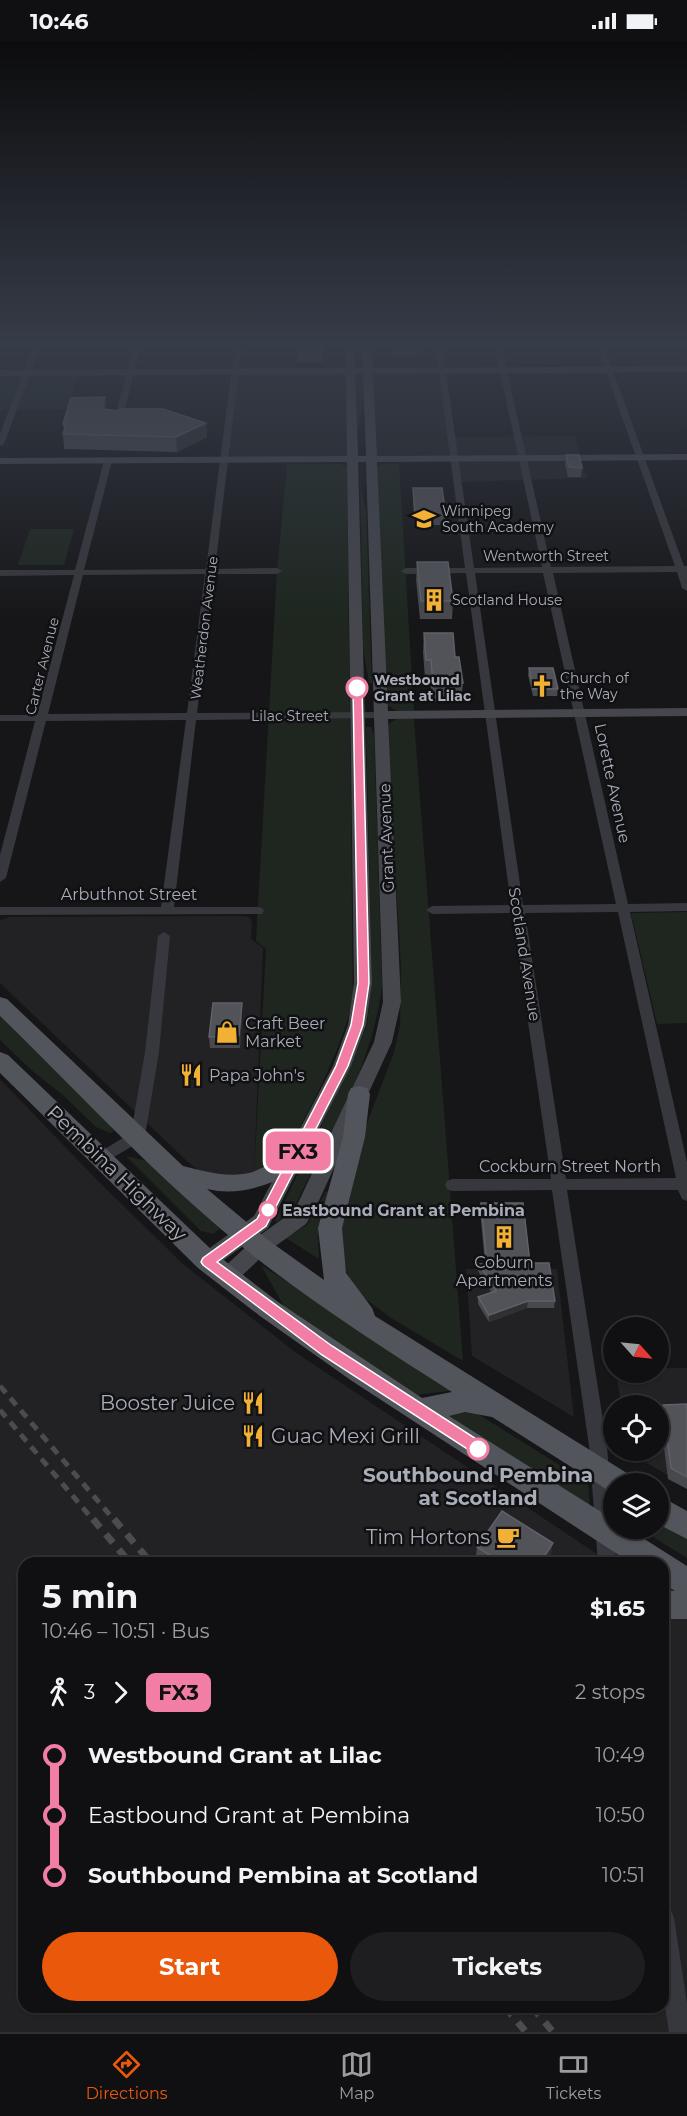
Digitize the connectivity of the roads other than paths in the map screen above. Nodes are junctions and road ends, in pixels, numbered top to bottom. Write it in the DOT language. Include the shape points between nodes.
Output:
graph roads {
  1 [pos="228,437"];
  2 [pos="353,437"];
  3 [pos="370,437"];
  4 [pos="451,437"];
  5 [pos="518,437"];
  6 [pos="633,437"];
  7 [pos="640,458"];
  8 [pos="687,458"];
  9 [pos="454,459"];
  10 [pos="523,459"];
  11 [pos="225,460"];
  12 [pos="354,460"];
  13 [pos="371,460"];
  14 [pos="0,461"];
  15 [pos="108,461"];
  16 [pos="548,569"];
  17 [pos="684,569"];
  18 [pos="470,570"];
  19 [pos="277,571"];
  20 [pos="406,571"];
  21 [pos="211,572"];
  22 [pos="0,573"];
  23 [pos="80,573"];
  24 [pos="687,588"];
  25 [pos="687,712"];
  26 [pos="490,713"];
  27 [pos="580,713"];
  28 [pos="381,715"];
  29 [pos="192,716"];
  30 [pos="357,716"];
  31 [pos="0,718"];
  32 [pos="43,718"];
  33 [pos="0,878"];
  34 [pos="621,907"];
  35 [pos="687,907"];
  36 [pos="518,909"];
  37 [pos="167,910"];
  38 [pos="432,910"];
  39 [pos="0,911"];
  40 [pos="258,911"];
  41 [pos="164,936"];
  42 [pos="0,1004"];
  43 [pos="0,1060"];
  44 [pos="359,1094"];
  45 [pos="138,1137"];
  46 [pos="100,1159"];
  47 [pos="290,1166"];
  48 [pos="176,1174"];
  49 [pos="560,1184"];
  50 [pos="452,1185"];
  51 [pos="686,1187"];
  52 [pos="252,1241"];
  53 [pos="217,1269"];
  54 [pos="372,1328"];
  55 [pos="420,1410"];
  56 [pos="507,1411"];
  57 [pos="603,1473"];
  58 [pos="610,1473"];
  59 [pos="669,1515"];
  60 [pos="687,1526"];
  61 [pos="603,1529"];
  62 [pos="604,1539"];
  63 [pos="619,1539"];
  64 [pos="606,1557"];
  65 [pos="647,1557"];
  66 [pos="669,1572"];
  67 [pos="687,1582"];
  68 [pos="669,1605"];
  69 [pos="687,1605"];
  70 [pos="669,1958"];
  71 [pos="680,2032"];
  1 -- 11 [label="street, Weatherdon Avenue"];
  2 -- 12 [label="main road, Grant Avenue"];
  3 -- 13 [label="main road, Grant Avenue"];
  4 -- 9 [label="street, Scotland Avenue"];
  5 -- 10 [label="street, Lorette Avenue"];
  6 -- 7 [label="street"];
  7 -- 8 [label="main road"];
  7 -- 10 [label="main road"];
  7 -- 17 [label="street"];
  9 -- 10 [label="main road"];
  9 -- 13 [label="main road"];
  9 -- 18 [label="street, Scotland Avenue"];
  10 -- 16 [label="street, Lorette Avenue"];
  11 -- 12 [label="main road"];
  11 -- 15 [label="main road"];
  11 -- 21 [label="street, Weatherdon Avenue"];
  12 -- 13 [label="main road"];
  12 -- 30 [label="main road, Grant Avenue"];
  13 -- 28 [label="main road, Grant Avenue"];
  14 -- 15 [label="main road"];
  15 -- 23 [label="street, Carter Avenue"];
  16 -- 17 [label="street, Wentworth Street"];
  16 -- 18 [label="street, Wentworth Street"];
  16 -- 27 [label="street, Lorette Avenue"];
  17 -- 24 [label="street"];
  18 -- 20 [label="street, Wentworth Street"];
  18 -- 26 [label="street, Scotland Avenue"];
  19 -- 21 [label="street"];
  21 -- 23 [label="street"];
  21 -- 29 [label="street, Weatherdon Avenue"];
  22 -- 23 [label="street"];
  23 -- 32 [label="street, Carter Avenue"];
  25 -- 27 [label="main road, Lilac Street"];
  26 -- 27 [label="main road, Lilac Street"];
  26 -- 28 [label="main road, Lilac Street"];
  26 -- 36 [label="street, Scotland Avenue"];
  27 -- 34 [label="street, Lorette Avenue"];
  28 -- 30 [label="street, Lilac Street"];
  28 -- 44 [label="main road, Grant Avenue" via="393,1002 383,1042"];
  29 -- 30 [label="street, Lilac Street"];
  29 -- 32 [label="street, Lilac Street"];
  29 -- 37 [label="street, Weatherdon Avenue"];
  30 -- 47 [label="main road, Grant Avenue" via="363,983 357,1025 342,1066"];
  31 -- 32 [label="street, Lilac Street"];
  32 -- 33 [label="street, Carter Avenue"];
  34 -- 35 [label="street"];
  34 -- 36 [label="street"];
  34 -- 51 [label="street, Lorette Avenue"];
  36 -- 38 [label="street"];
  36 -- 49 [label="street, Scotland Avenue"];
  37 -- 39 [label="street, Arbuthnot Street"];
  37 -- 40 [label="street, Arbuthnot Street"];
  41 -- 45 [label="street"];
  42 -- 45 [label="main road"];
  43 -- 46 [label="main road, Pembina Highway"];
  44 -- 52 [label="main road, Grant Avenue" via="306,1207 292,1224"];
  44 -- 54 [label="main road" via="354,1137 330,1228 331,1248 334,1276"];
  45 -- 46 [label="street"];
  45 -- 48 [label="main road"];
  46 -- 53 [label="main road, Pembina Highway"];
  47 -- 48 [label="main road" via="250,1182 219,1183"];
  47 -- 52 [label="main road, Grant Avenue"];
  48 -- 52 [label="main road"];
  49 -- 50 [label="street, Cockburn Street North"];
  49 -- 51 [label="street, Cockburn Street North"];
  49 -- 58 [label="street, Scotland Avenue"];
  52 -- 53 [label="main road, Grant Avenue"];
  52 -- 54 [label="main road"];
  53 -- 55 [label="main road, Pembina Highway" via="327,1351"];
  54 -- 56 [label="main road"];
  55 -- 56 [label="main road" via="465,1401"];
  55 -- 61 [label="main road, Pembina Highway"];
  56 -- 57 [label="main road"];
  59 -- 60 [label="main road"];
  62 -- 64 [label="street, Scotland Avenue"];
  63 -- 65 [label="main road, Pembina Highway"];
  66 -- 67 [label="main road"];
  68 -- 69 [label="main road"];
  70 -- 71 [label="street"];
}
